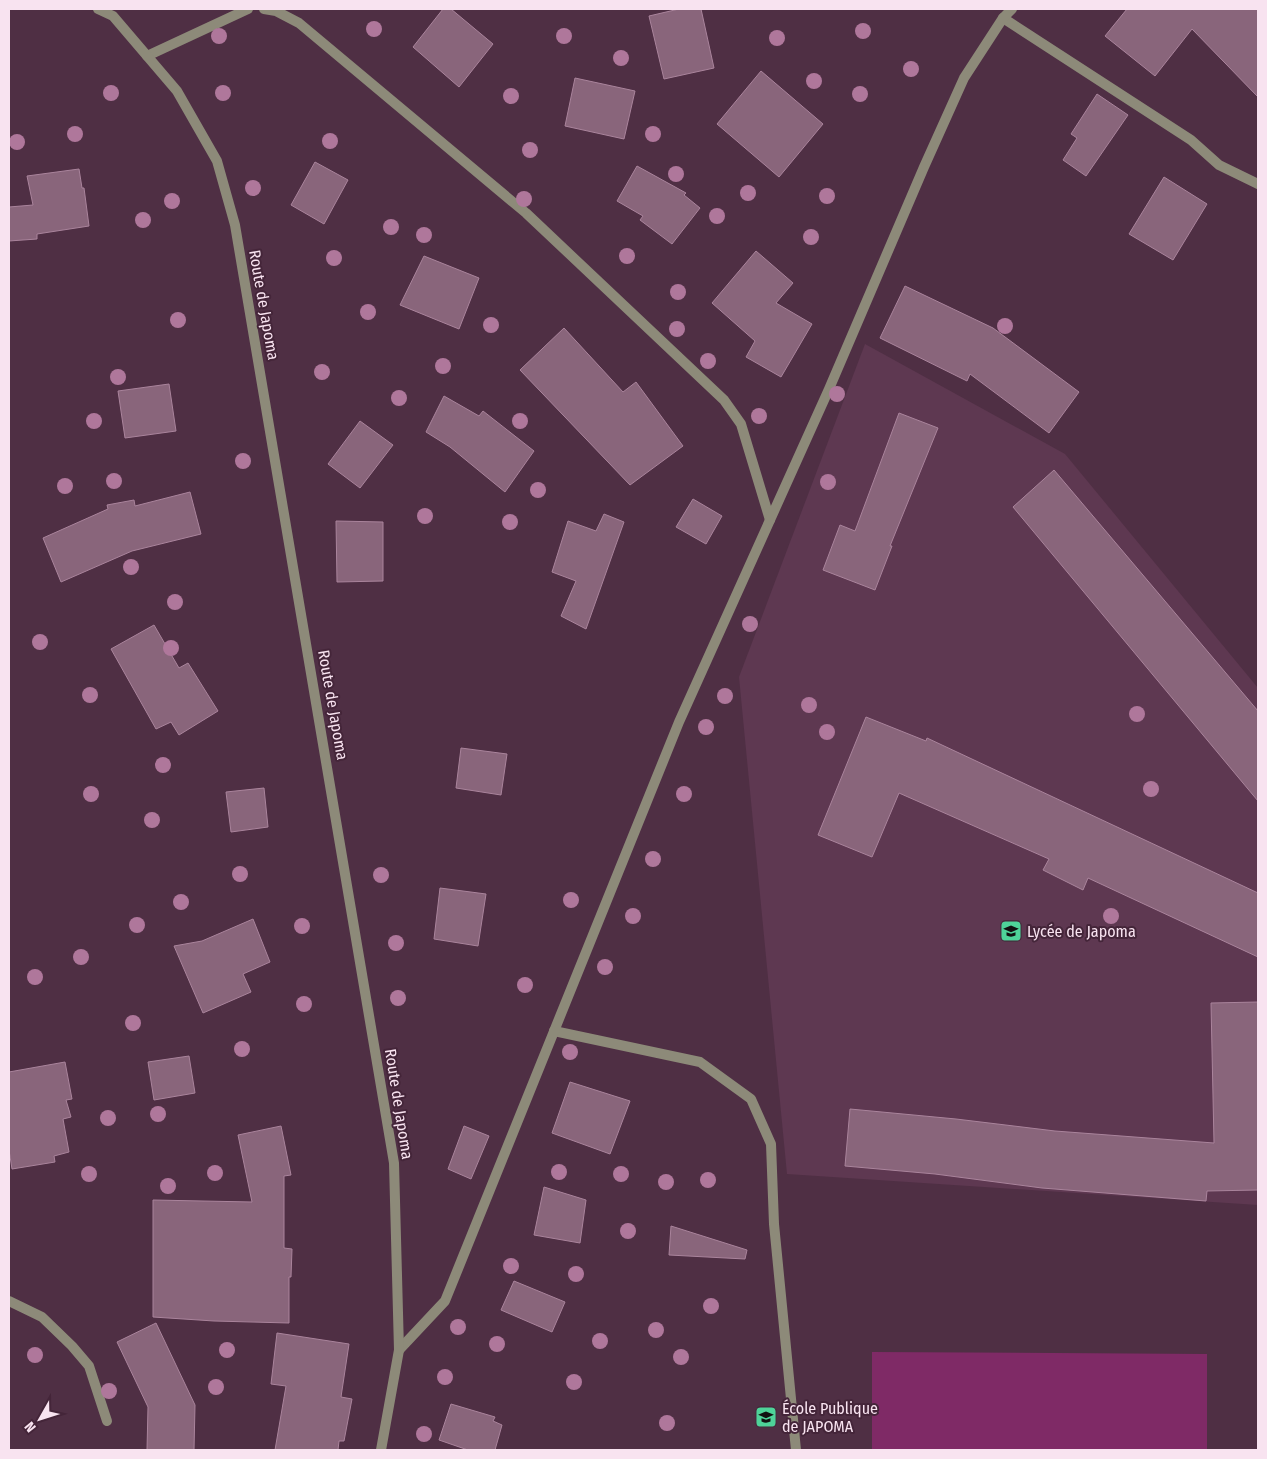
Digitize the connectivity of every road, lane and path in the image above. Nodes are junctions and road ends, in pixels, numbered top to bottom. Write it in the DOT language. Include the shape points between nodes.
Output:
graph roads {
  1 [pos="98,9"];
  2 [pos="248,9"];
  3 [pos="264,9"];
  4 [pos="1012,9"];
  5 [pos="1003,18"];
  6 [pos="147,56"];
  7 [pos="1258,184"];
  8 [pos="770,520"];
  9 [pos="554,1031"];
  10 [pos="9,1301"];
  11 [pos="400,1350"];
  12 [pos="107,1421"];
  13 [pos="381,1450"];
  14 [pos="796,1450"];
  1 -- 6 [label="street, Route de Japoma" via="113,16"];
  2 -- 6 [label="street"];
  3 -- 8 [label="street" via="299,22 526,213 724,400 741,424"];
  4 -- 5 [label="street"];
  5 -- 7 [label="street" via="1192,140 1219,164"];
  5 -- 8 [label="street" via="964,78"];
  6 -- 11 [label="street, Route de Japoma" via="177,91 217,161 235,225 394,1163"];
  8 -- 9 [label="street" via="679,722"];
  9 -- 11 [label="street" via="445,1301"];
  9 -- 14 [label="street" via="700,1062 751,1098 771,1144 774,1224"];
  10 -- 12 [label="street" via="42,1317 89,1366"];
  11 -- 13 [label="street, Route de Japoma"];
}
